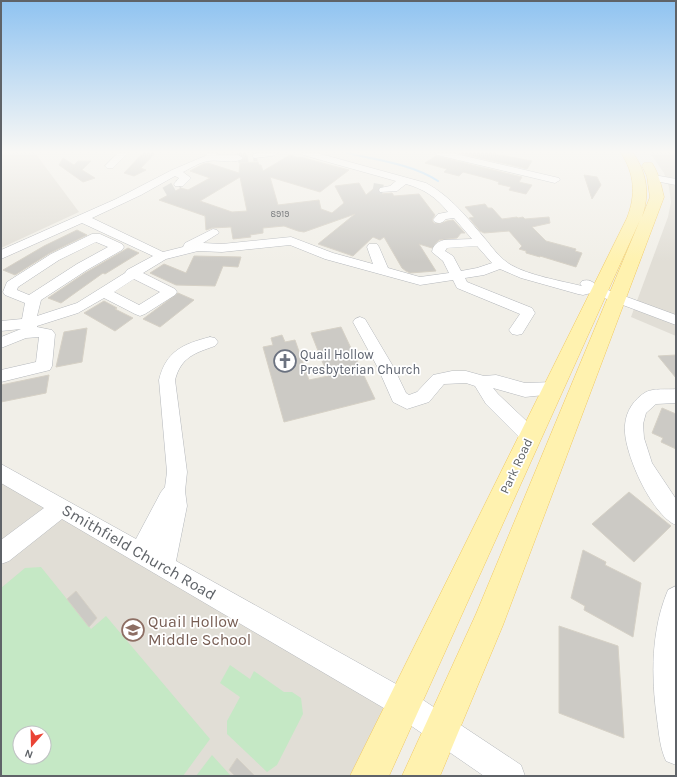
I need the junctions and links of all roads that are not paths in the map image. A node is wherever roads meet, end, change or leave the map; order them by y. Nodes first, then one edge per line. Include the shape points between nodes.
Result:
1 (390, 189) tunnel mouth
2 (431, 189) edge
3 (641, 189) edge
4 (656, 189) edge
5 (145, 190) joint
6 (384, 190) tunnel mouth
7 (158, 193) tunnel mouth
8 (458, 214) junction
9 (84, 219) junction
10 (439, 220) dead end
11 (213, 234) dead end
12 (481, 242) junction
13 (373, 247) dead end
14 (180, 251) junction
15 (1, 255) edge
16 (162, 256) junction
17 (502, 264) junction
18 (383, 272) junction
19 (132, 273) junction
20 (457, 276) junction
21 (102, 292) junction
22 (603, 292) junction
23 (32, 301) junction
24 (676, 320) edge
25 (360, 322) dead end
26 (1, 326) edge
27 (29, 327) junction
28 (517, 330) dead end
29 (210, 342) dead end
30 (1, 343) edge
31 (1, 376) edge
32 (484, 382) junction
33 (554, 388) junction
34 (676, 396) edge
35 (530, 436) junction
36 (5, 480) edge
37 (175, 491) junction
38 (61, 507) junction
39 (676, 515) edge
40 (141, 552) junction
41 (1, 553) edge
42 (163, 566) junction
43 (676, 598) edge
44 (404, 704) junction
45 (442, 728) junction
46 (676, 751) edge
47 (369, 776) edge
48 (421, 776) edge
49 (510, 776) edge

1 - 6 street
2 - 8 street
3 - 22 main road, Park Road via 639,207
4 - 22 main road, Park Road via 657,197
5 - 7 street
5 - 9 street
8 - 10 street via 442,216
8 - 12 street
9 - 15 street
9 - 16 street
11 - 14 street
12 - 17 street
12 - 20 street via 444,244 438,248 438,252 448,259
13 - 18 street
14 - 16 street
14 - 18 street via 198,247 222,248 291,241 316,252
16 - 19 street
17 - 20 street
17 - 22 street via 526,275 583,291
18 - 20 street via 420,281
19 - 21 street
19 - 21 street via 170,292 140,311
20 - 28 street via 462,285 527,311
21 - 27 street via 82,306
22 - 24 street
22 - 33 main road, Park Road
22 - 45 main road, Park Road via 486,625
23 - 23 street via 82,267 118,247 96,237 55,257 12,285 10,292
23 - 27 street
25 - 32 street via 399,397 407,402 423,397 439,379 466,377
26 - 27 street
27 - 30 street
27 - 31 street via 47,334 44,366
29 - 37 street via 189,349 176,358 168,371 178,472
32 - 33 street via 496,381 525,390
32 - 35 street via 483,386 492,399
33 - 35 main road, Park Road
34 - 39 street via 652,397 637,411 632,431 646,472
35 - 44 main road, Park Road
36 - 38 street, Smithfield Church Road
37 - 40 street via 168,499
37 - 42 street via 177,506
38 - 40 street, Smithfield Church Road
38 - 41 street
40 - 42 street, Smithfield Church Road
42 - 44 street, Smithfield Church Road
43 - 46 street via 668,629 666,663 671,725
44 - 45 street, Smithfield Church Road
44 - 47 main road, Park Road
45 - 48 main road, Park Road
45 - 49 street, Smithfield Church Road

